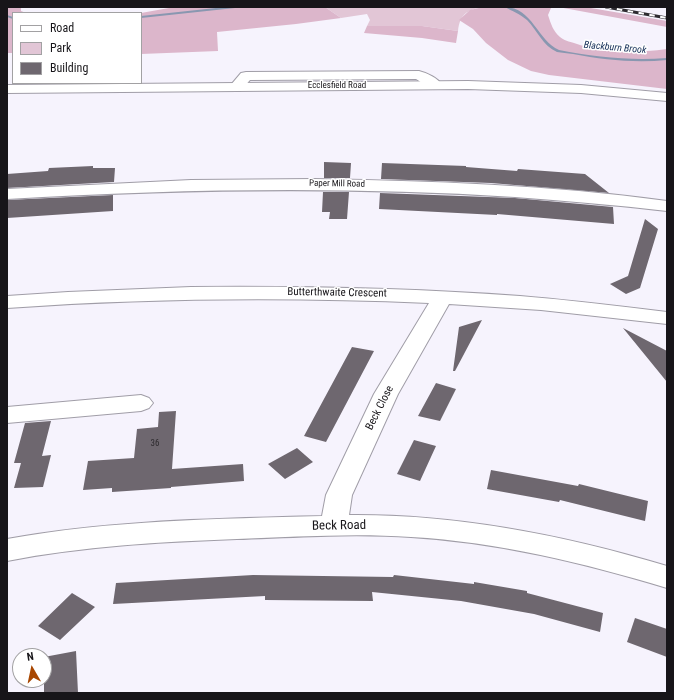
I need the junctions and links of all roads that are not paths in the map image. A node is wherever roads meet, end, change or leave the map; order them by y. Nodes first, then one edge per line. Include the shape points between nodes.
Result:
1 (7, 89) edge
2 (667, 96) edge
3 (136, 187) junction
4 (7, 194) edge
5 (134, 206) dead end
6 (667, 206) edge
7 (442, 298) junction
8 (7, 302) edge
9 (667, 318) edge
10 (141, 403) dead end
11 (7, 416) edge
12 (334, 526) junction
13 (7, 550) edge
14 (667, 577) edge

1 - 2 street, Ecclesfield Road via 435,85 558,88
3 - 4 street, Paper Mill Road
3 - 5 street
3 - 6 street, Paper Mill Road via 359,184 578,197
7 - 8 street, Butterthwaite Crescent via 320,292 205,292
7 - 9 street, Butterthwaite Crescent via 500,301
7 - 12 street, Beck Close via 386,394 339,495
10 - 11 street
12 - 13 street, Beck Road via 92,537
12 - 14 street, Beck Road via 434,528 492,536 575,553

